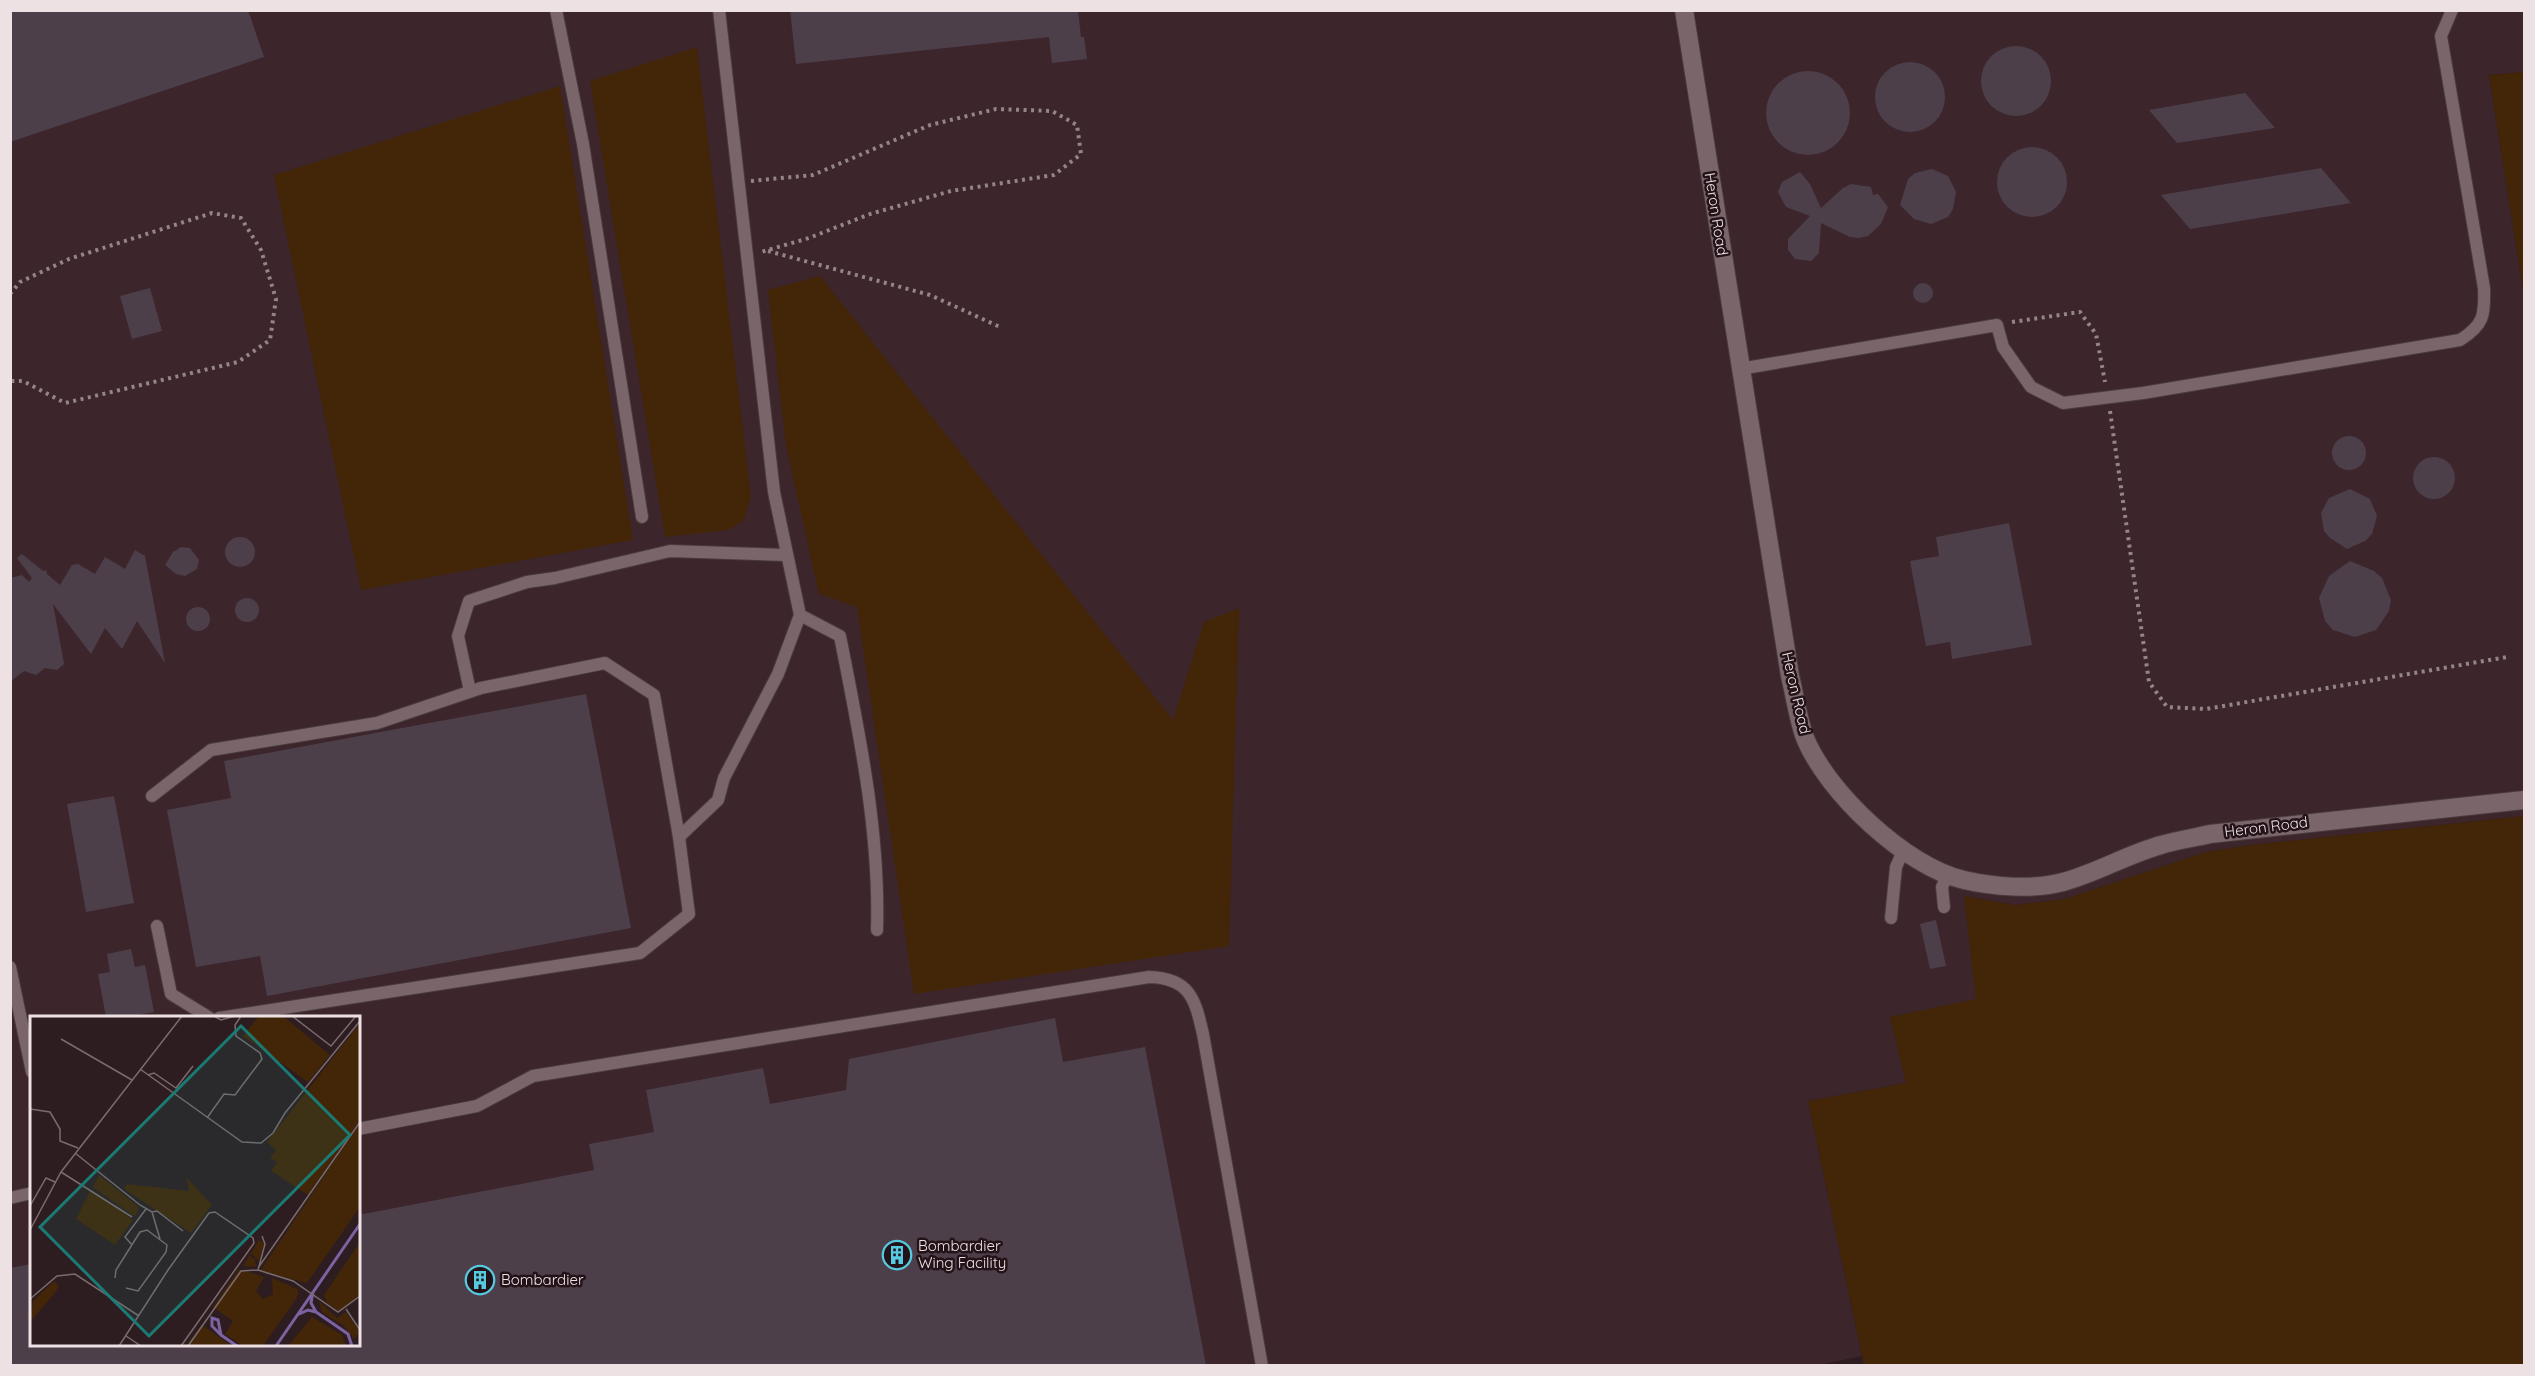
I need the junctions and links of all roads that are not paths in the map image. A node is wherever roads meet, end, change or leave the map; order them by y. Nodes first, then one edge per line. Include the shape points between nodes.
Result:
1 (556, 10) edge
2 (719, 10) edge
3 (1684, 10) edge
4 (2452, 10) edge
5 (1740, 369) junction
6 (642, 518) dead end
7 (787, 555) junction
8 (800, 615) junction
9 (470, 692) junction
10 (152, 796) dead end
11 (2524, 800) edge
12 (679, 837) junction
13 (1904, 849) junction
14 (1948, 874) junction
15 (1944, 907) dead end
16 (1891, 918) dead end
17 (157, 926) dead end
18 (878, 930) dead end
19 (10, 966) edge
20 (208, 1016) edge
21 (226, 1016) edge
22 (30, 1062) edge
23 (360, 1129) edge
24 (30, 1193) edge
25 (10, 1198) edge
26 (1262, 1365) edge

1 - 6 lane via 583,144
2 - 7 lane via 774,492
3 - 5 street, Heron Road
4 - 5 lane via 2441,36 2485,313 2474,331 2460,340 2063,403 2031,387 2003,347 1997,325
5 - 13 street, Heron Road via 1790,676 1805,737 1841,793 1887,838
7 - 8 lane
7 - 9 lane via 670,551 527,582 469,601 458,636
8 - 12 lane via 778,674 724,778 718,800
8 - 18 lane via 840,636 866,783 878,891
9 - 10 lane via 378,723 211,750
9 - 12 lane via 605,663 654,695
11 - 14 street, Heron Road via 2210,834 2160,845 2062,883 2016,887 1963,880
12 - 21 lane via 689,914 640,953
13 - 14 street, Heron Road
13 - 16 lane via 1896,867
14 - 15 lane via 1942,887
17 - 20 lane via 171,994
19 - 22 lane
23 - 26 lane via 477,1106 533,1076 1149,977 1169,978 1185,988 1197,1006
24 - 25 lane

